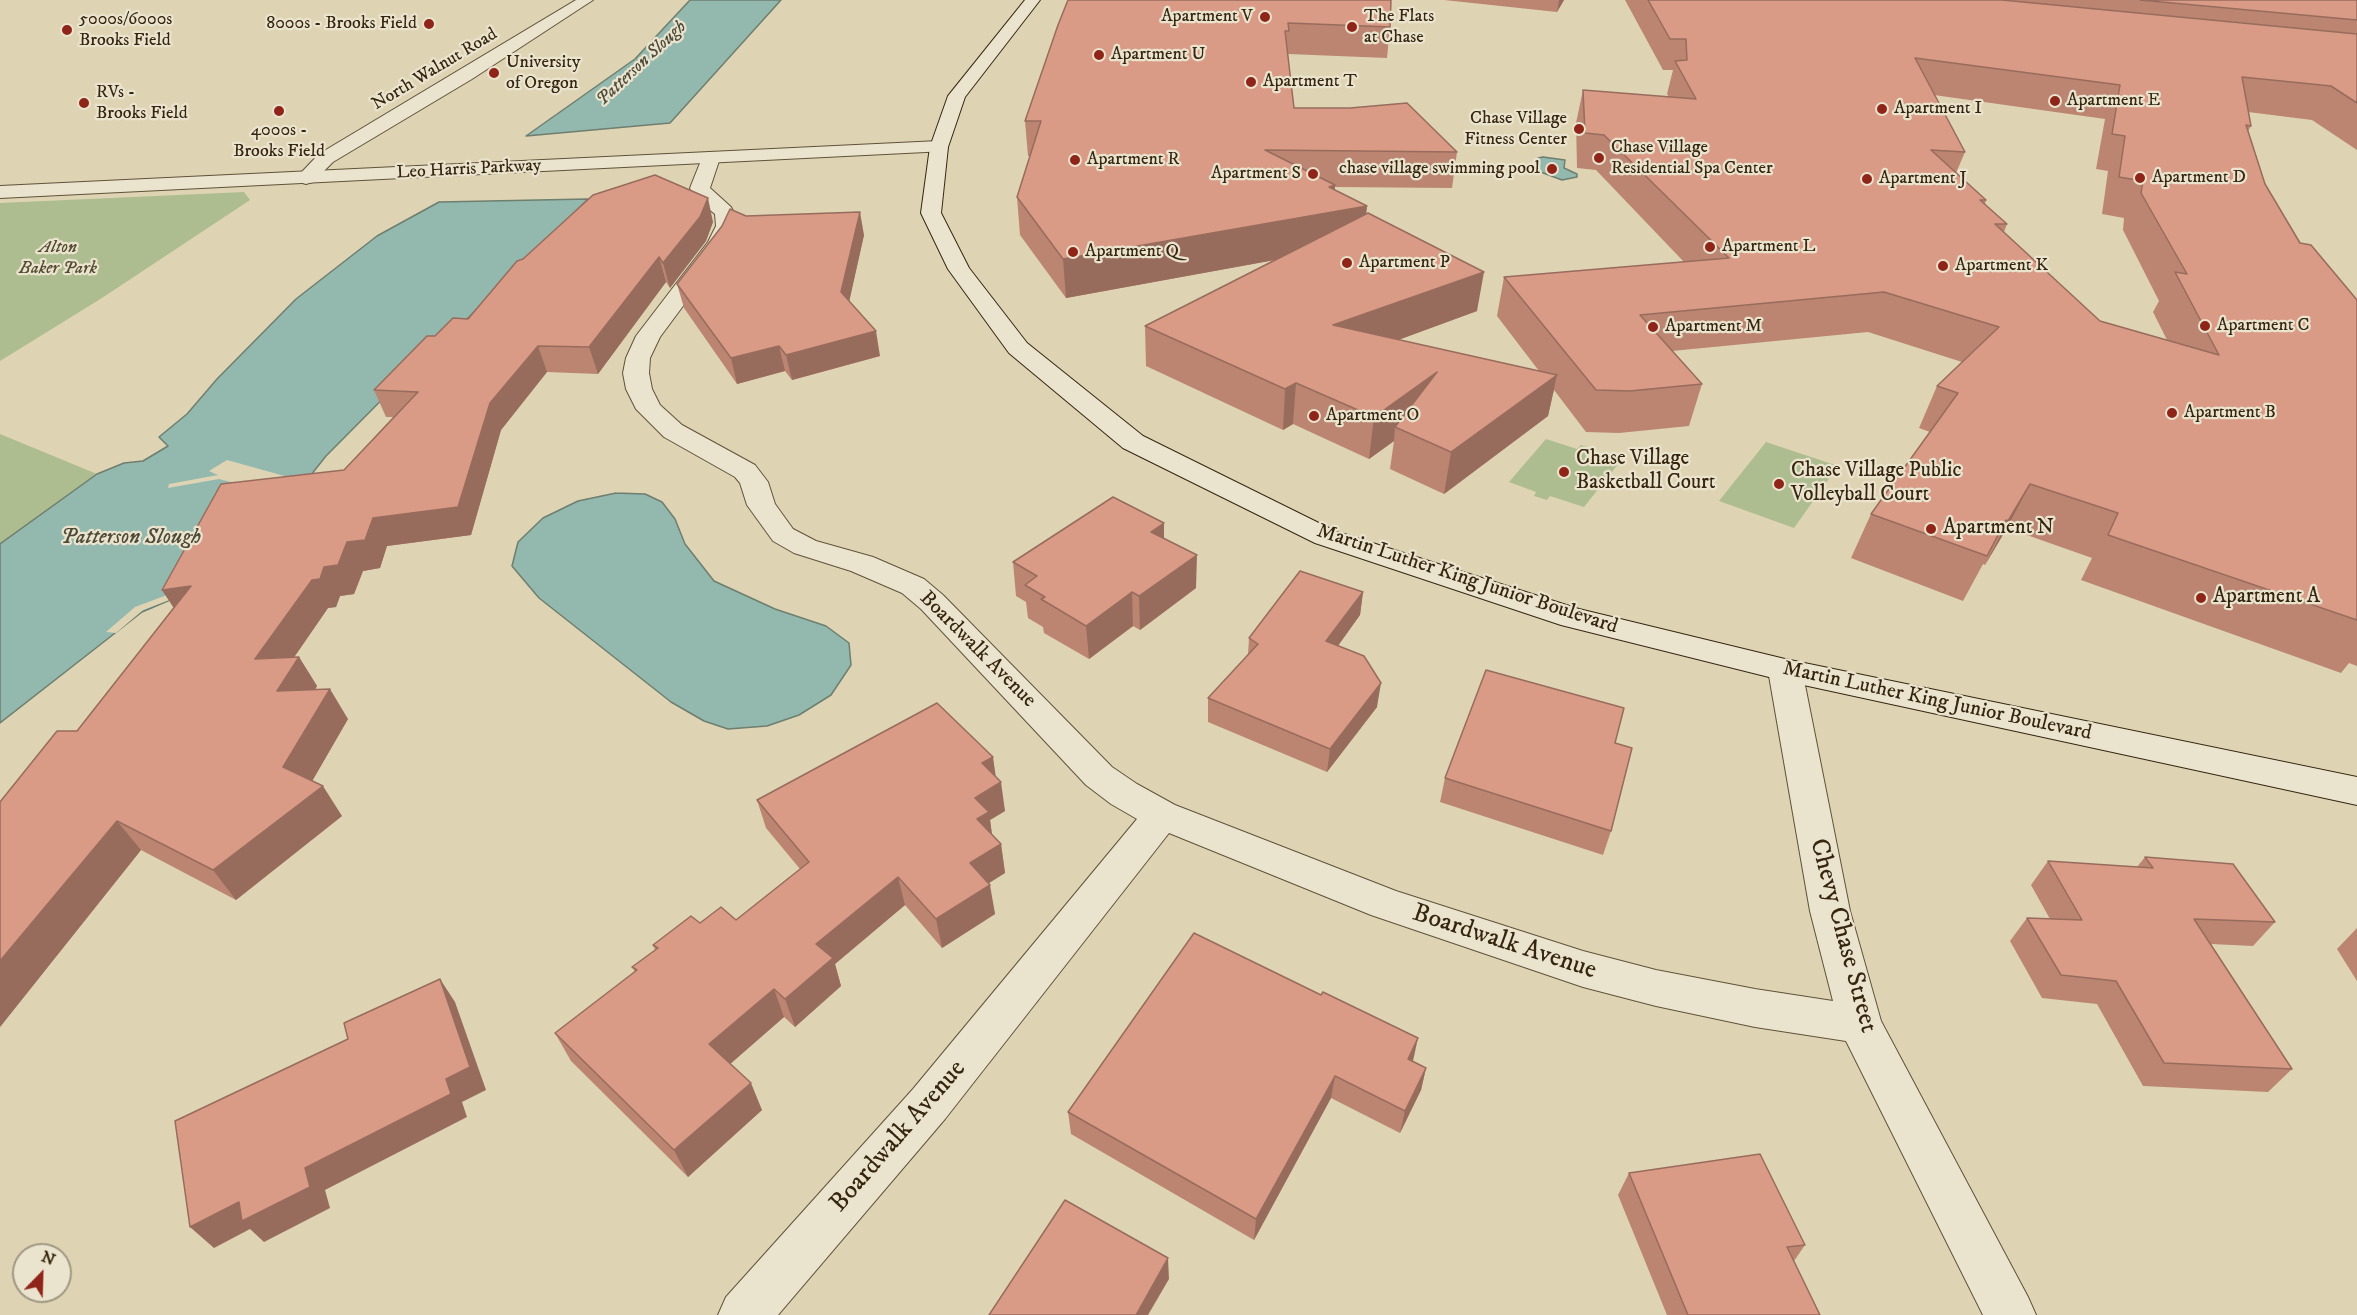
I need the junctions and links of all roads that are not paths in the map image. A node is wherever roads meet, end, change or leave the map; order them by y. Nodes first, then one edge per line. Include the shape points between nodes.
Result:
1 (586, 0) edge
2 (1033, 0) edge
3 (939, 147) junction
4 (711, 158) junction
5 (306, 178) junction
6 (0, 192) edge
7 (1785, 670) junction
8 (2357, 791) edge
9 (1162, 815) junction
10 (1860, 1024) junction
11 (744, 1315) edge
12 (2010, 1315) edge

1 - 5 street, North Walnut Road via 326,158
2 - 3 street, Martin Luther King Junior Boulevard via 957,96
3 - 4 street, Leo Harris Parkway
3 - 7 street, Martin Luther King Junior Boulevard via 931,213 959,269 1018,348 1134,442 1325,537 1572,618
4 - 5 street, Leo Harris Parkway
4 - 9 street, Boardwalk Avenue via 700,188 724,211 726,226 718,243 648,336 638,358 639,389 649,409 673,431 745,471 754,482 761,505 783,536 914,586 1099,776
5 - 6 street, Leo Harris Parkway
7 - 8 street, Martin Luther King Junior Boulevard
7 - 10 street, Chevy Chase Street via 1826,889
9 - 10 street, Boardwalk Avenue via 1385,904 1583,969 1755,1008
9 - 11 street, Boardwalk Avenue via 929,1104
10 - 12 street, Chevy Chase Street

